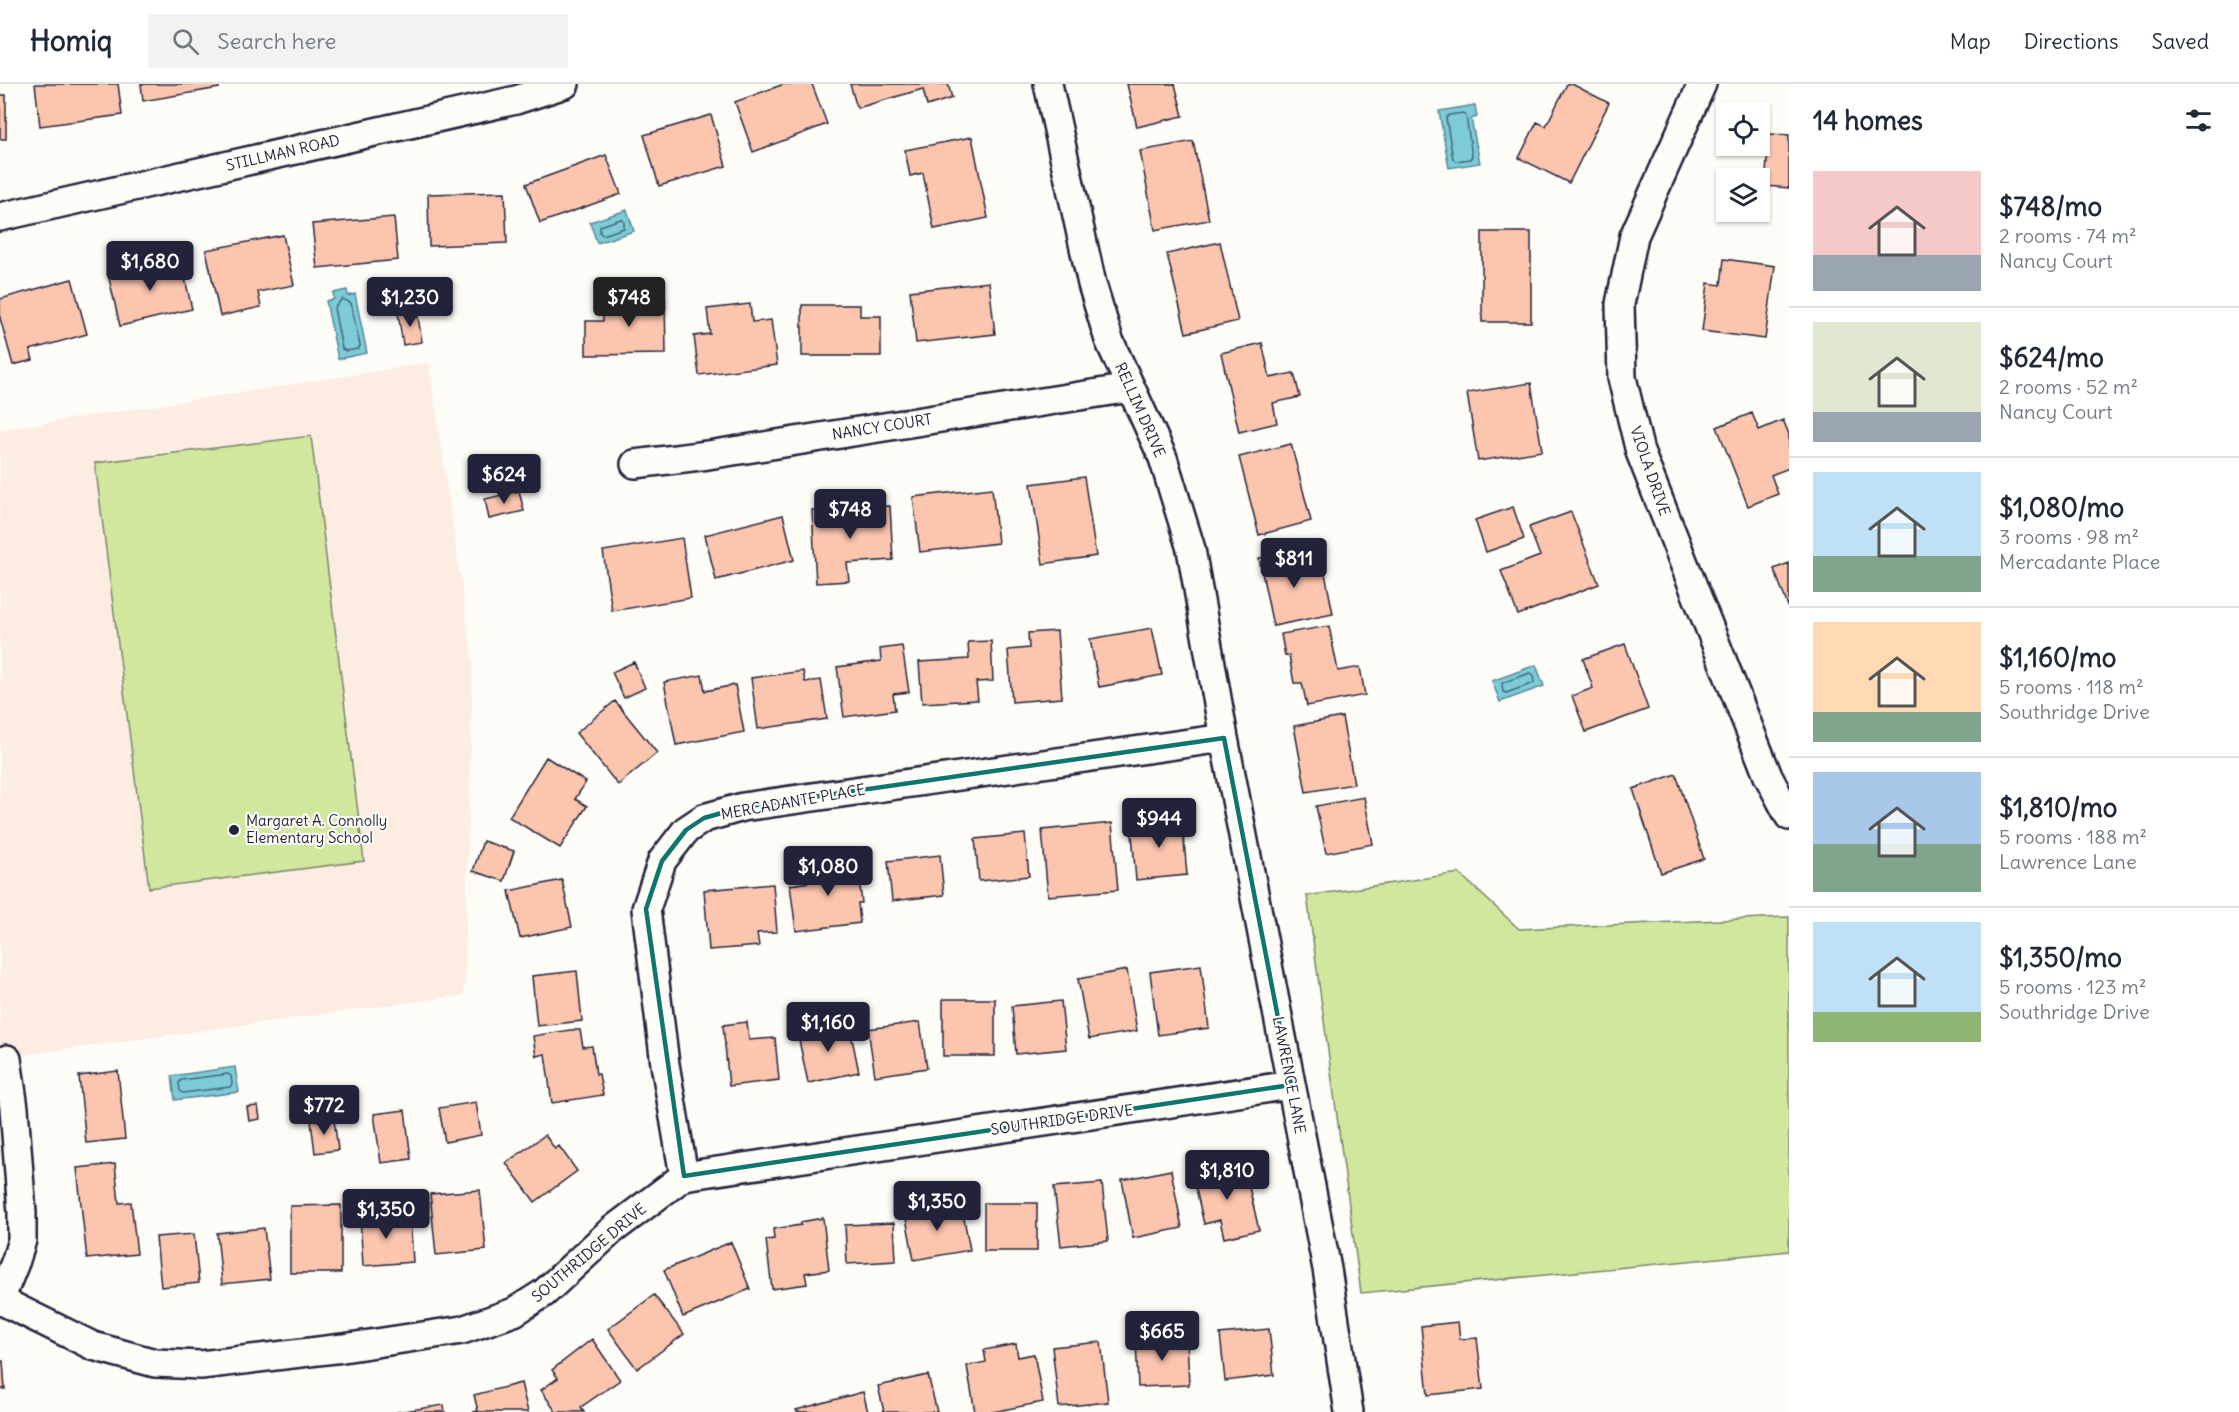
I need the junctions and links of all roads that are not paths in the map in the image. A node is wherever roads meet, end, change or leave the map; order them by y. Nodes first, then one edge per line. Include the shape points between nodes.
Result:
1 (565, 84) edge
2 (1048, 84) edge
3 (1702, 84) edge
4 (0, 218) edge
5 (1130, 387) junction
6 (635, 464) dead end
7 (1224, 738) junction
8 (1789, 816) edge
9 (7, 1059) dead end
10 (1291, 1085) junction
11 (684, 1176) junction
12 (0, 1300) edge
13 (1349, 1412) edge

1 - 4 street, STILLMAN ROAD via 516,100
2 - 5 street, RELLIM DRIVE via 1092,284 1109,340
3 - 8 street, VIOLA DRIVE via 1634,236 1620,304 1622,378 1640,452 1768,776
5 - 6 street, NANCY COURT
5 - 7 street, RELLIM DRIVE via 1163,458 1191,549
7 - 10 street, LAWRENCE LANE
7 - 11 street, MERCADANTE PLACE via 743,807 704,818 686,830 662,861 646,909 665,1064
9 - 12 street via 22,1240
10 - 11 street, SOUTHRIDGE DRIVE
10 - 13 street, LAWRENCE LANE via 1327,1269
11 - 12 street, SOUTHRIDGE DRIVE via 611,1232 544,1293 514,1312 462,1330 201,1365 155,1363 93,1346

